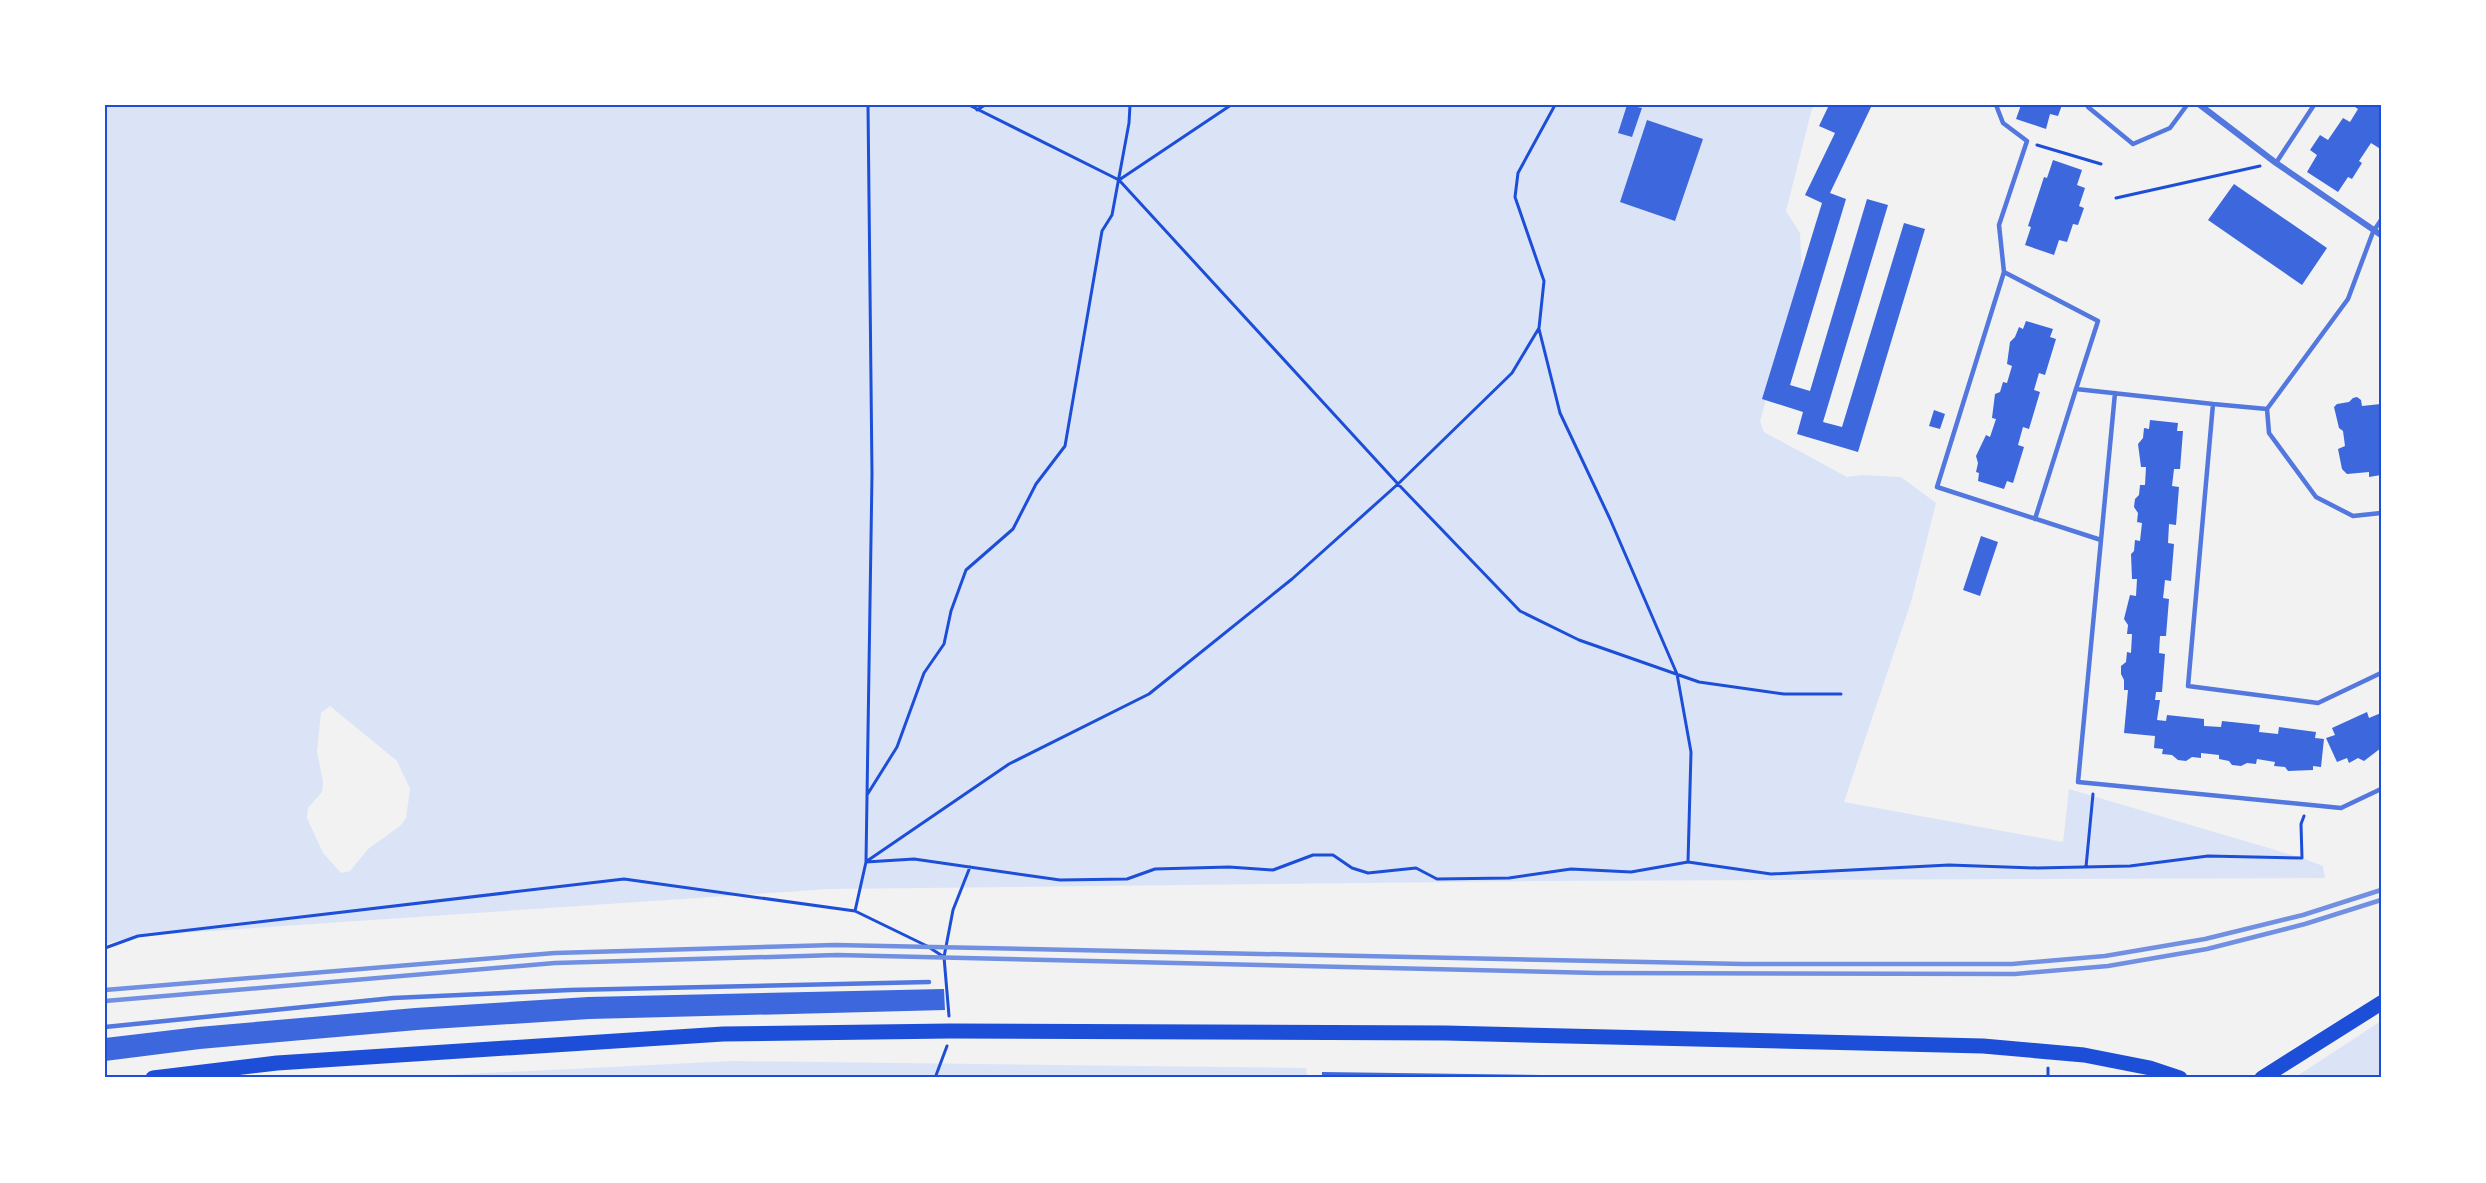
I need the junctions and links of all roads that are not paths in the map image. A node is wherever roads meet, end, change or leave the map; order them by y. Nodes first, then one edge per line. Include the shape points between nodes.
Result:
1 (1996, 105) edge
2 (2089, 105) edge
3 (2187, 105) edge
4 (2200, 105) edge
5 (2314, 105) edge
6 (2276, 163) junction
7 (2381, 219) edge
8 (2373, 232) junction
9 (2381, 235) edge
10 (2004, 272) junction
11 (2076, 389) junction
12 (2115, 393) junction
13 (2213, 404) junction
14 (2267, 409) junction
15 (2381, 513) edge
16 (2035, 519) junction
17 (2101, 540) junction
18 (2381, 673) edge
19 (2381, 789) edge
20 (928, 982) dead end
21 (2381, 1003) edge
22 (105, 1027) edge
23 (153, 1078) edge
24 (2180, 1078) edge
25 (2262, 1078) edge

1 - 10 lane via 2003,123 2027,141 1999,225
2 - 3 lane via 2133,144 2170,128
4 - 6 street
5 - 6 lane
6 - 8 street
7 - 8 lane
8 - 9 street
8 - 14 lane via 2348,299
10 - 11 lane via 2098,321
10 - 16 lane via 1937,487
11 - 12 lane
11 - 16 lane
12 - 13 lane
12 - 17 lane
13 - 14 lane
13 - 18 lane via 2188,686 2318,703
14 - 15 lane via 2269,433 2316,497 2353,516
16 - 17 lane
17 - 19 lane via 2078,782 2341,808
20 - 22 lane via 393,998
21 - 25 main road
23 - 24 main road via 277,1063 723,1034 950,1030 1446,1033 1983,1046 2084,1055

